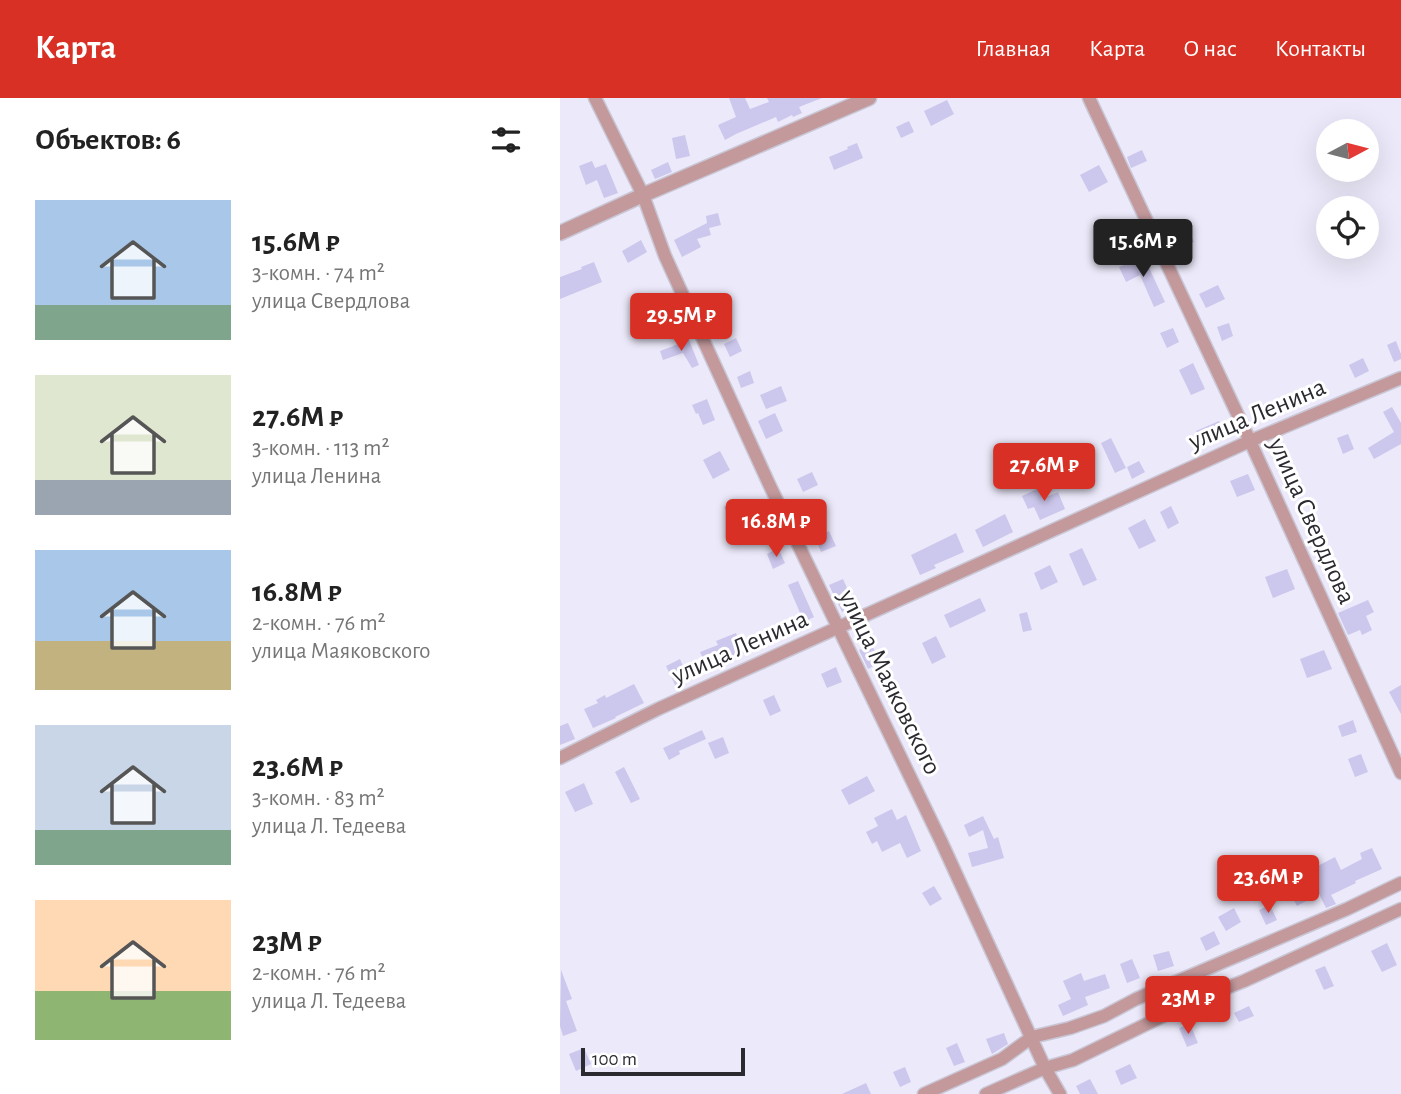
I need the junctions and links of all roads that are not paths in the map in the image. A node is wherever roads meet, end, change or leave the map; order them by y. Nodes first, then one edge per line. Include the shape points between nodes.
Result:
1 (595, 98) edge
2 (869, 98) edge
3 (1090, 98) edge
4 (643, 195) junction
5 (560, 233) edge
6 (1401, 378) edge
7 (1250, 440) junction
8 (839, 627) junction
9 (560, 758) edge
10 (1401, 774) edge
11 (1401, 883) edge
12 (1401, 909) edge
13 (1032, 1037) junction
14 (1045, 1068) junction
15 (924, 1094) edge
16 (986, 1094) edge
17 (1060, 1094) edge

1 - 4 street, улица Маяковского
2 - 4 street
3 - 7 street, улица Свердлова
4 - 5 street
4 - 8 street, улица Маяковского via 665,256
6 - 7 street, улица Ленина
7 - 8 street, улица Ленина
7 - 10 street, улица Свердлова
8 - 9 street, улица Ленина
8 - 13 street, улица Маяковского
11 - 13 street via 1104,1016
12 - 14 street via 1073,1060
13 - 14 street, улица Маяковского
13 - 15 street via 1002,1059
14 - 16 street
14 - 17 street, улица Маяковского

